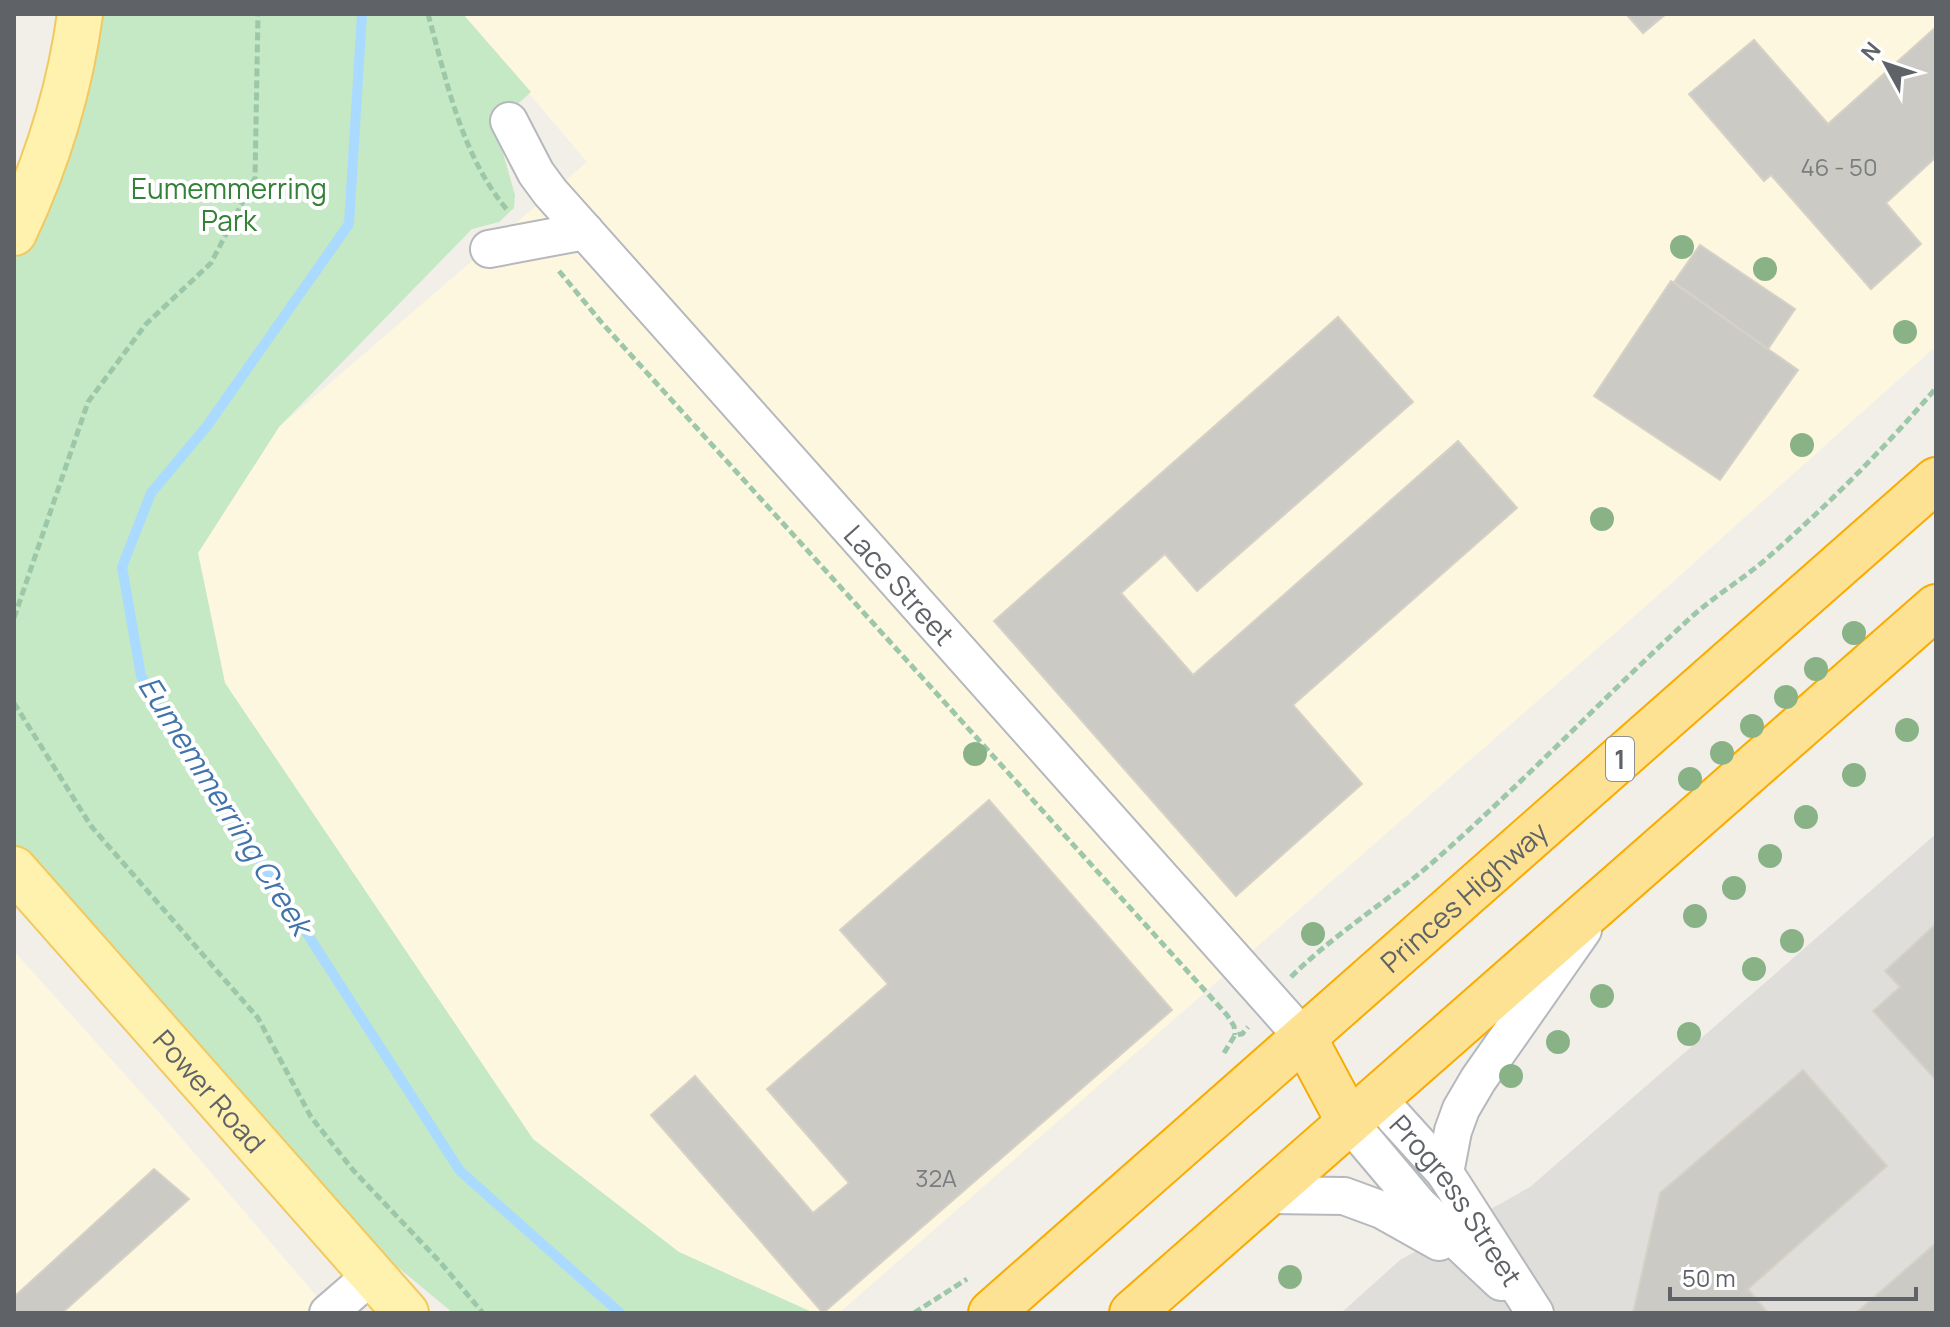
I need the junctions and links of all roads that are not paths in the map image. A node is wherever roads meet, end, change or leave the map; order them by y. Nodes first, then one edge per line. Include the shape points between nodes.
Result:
1 (80, 14) edge
2 (509, 121) dead end
3 (585, 231) junction
4 (14, 233) edge
5 (489, 249) dead end
6 (1931, 497) edge
7 (1936, 607) edge
8 (14, 869) edge
9 (1604, 899) junction
10 (1304, 1038) junction
11 (1363, 1110) junction
12 (1445, 1173) junction
13 (1267, 1195) junction
14 (1482, 1266) junction
15 (372, 1275) junction
16 (981, 1295) edge
17 (1532, 1310) edge
18 (328, 1313) edge
19 (406, 1313) edge
20 (1132, 1313) edge

1 - 4 main road via 55,124
2 - 3 street, Lace Street via 541,181
3 - 5 street
3 - 10 street, Lace Street
6 - 10 highway, Princes Highway / 1
7 - 9 highway
8 - 15 main road, Power Road
9 - 11 highway
9 - 12 street via 1461,1109
10 - 11 highway
10 - 16 highway, Princes Highway / 1
11 - 12 street, Progress Street
11 - 13 highway
11 - 14 street, Progress Street via 1419,1205
12 - 17 street, Progress Street
13 - 14 street via 1354,1199
13 - 20 highway
14 - 17 street, Progress Street
15 - 18 street
15 - 19 main road, Power Road

